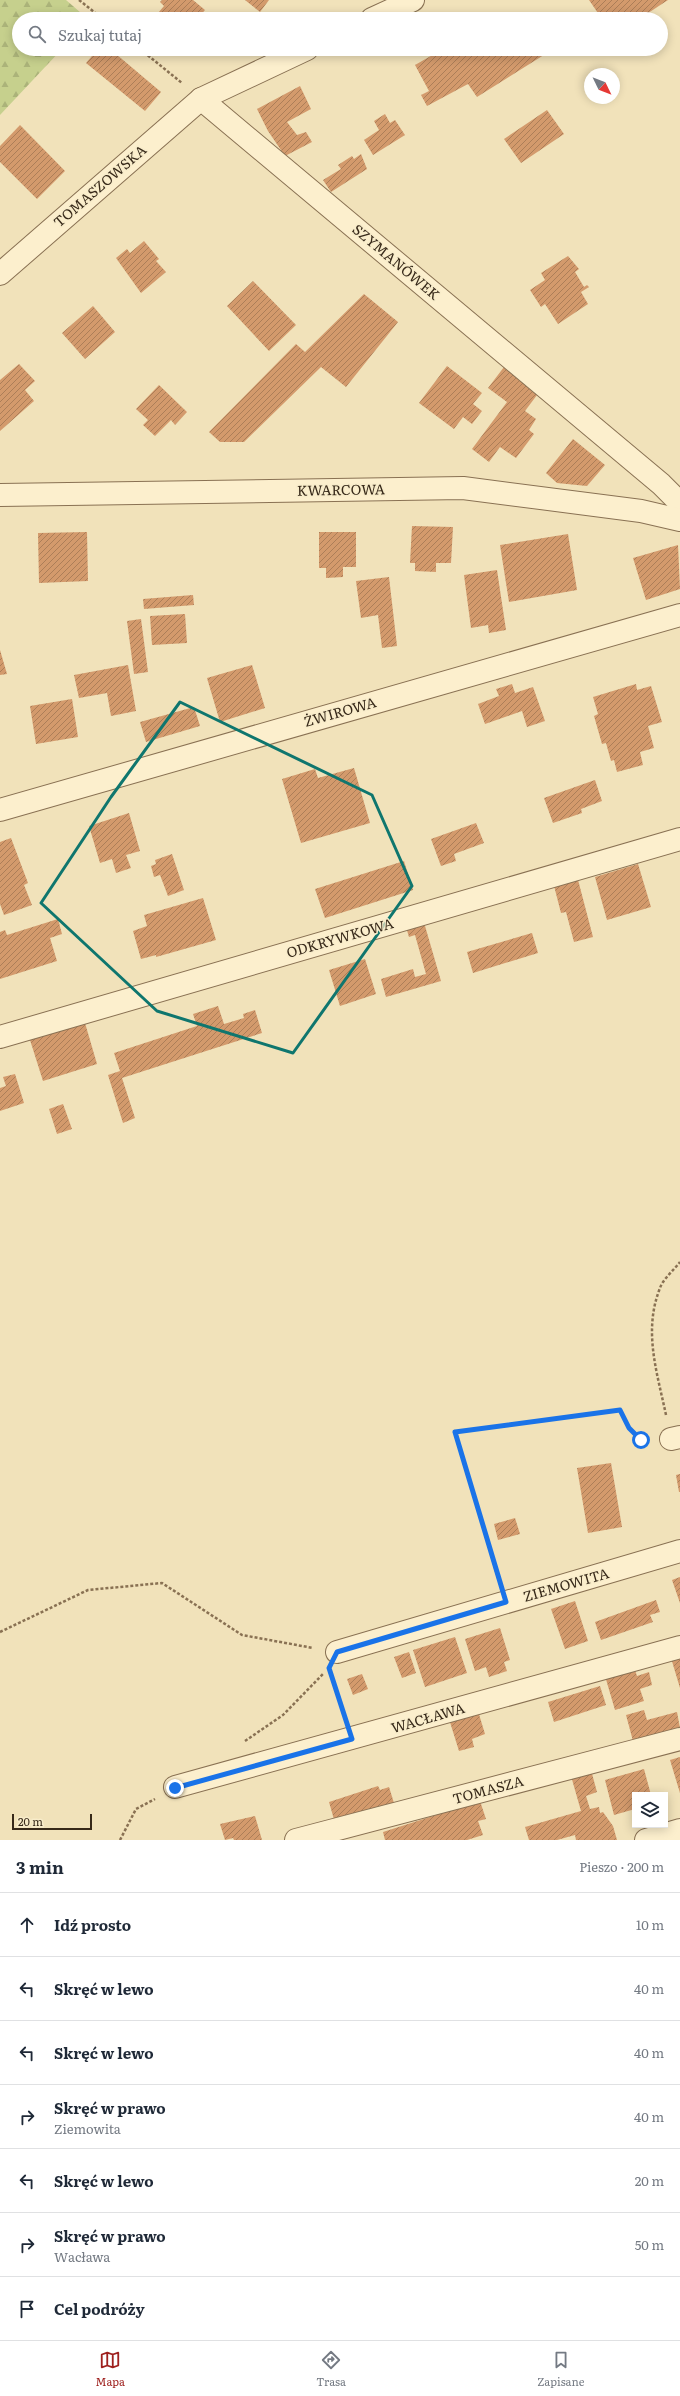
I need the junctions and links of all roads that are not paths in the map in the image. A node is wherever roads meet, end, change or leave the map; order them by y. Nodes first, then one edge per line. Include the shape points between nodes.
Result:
1 (413, 0) edge
2 (387, 12) edge
3 (293, 56) edge
4 (201, 99) junction
5 (0, 274) edge
6 (0, 495) edge
7 (680, 503) edge
8 (680, 520) edge
9 (680, 615) edge
10 (0, 810) edge
11 (680, 839) edge
12 (0, 1038) edge
13 (680, 1551) edge
14 (680, 1647) edge
15 (337, 1652) road end
16 (680, 1739) edge
17 (175, 1788) dead end
18 (680, 1830) edge
19 (296, 1840) edge
20 (646, 1840) edge

1 - 2 street
3 - 4 street
4 - 5 street, TOMASZOWSKA
4 - 7 street, SZYMANÓWEK via 661,484
6 - 8 street, KWARCOWA via 463,488 641,511
9 - 10 street, ŻWIROWA
11 - 12 street, ODKRYWKOWA
13 - 15 street, ZIEMOWITA
14 - 17 street, WACŁAWA
16 - 19 street, TOMASZA
18 - 20 street

